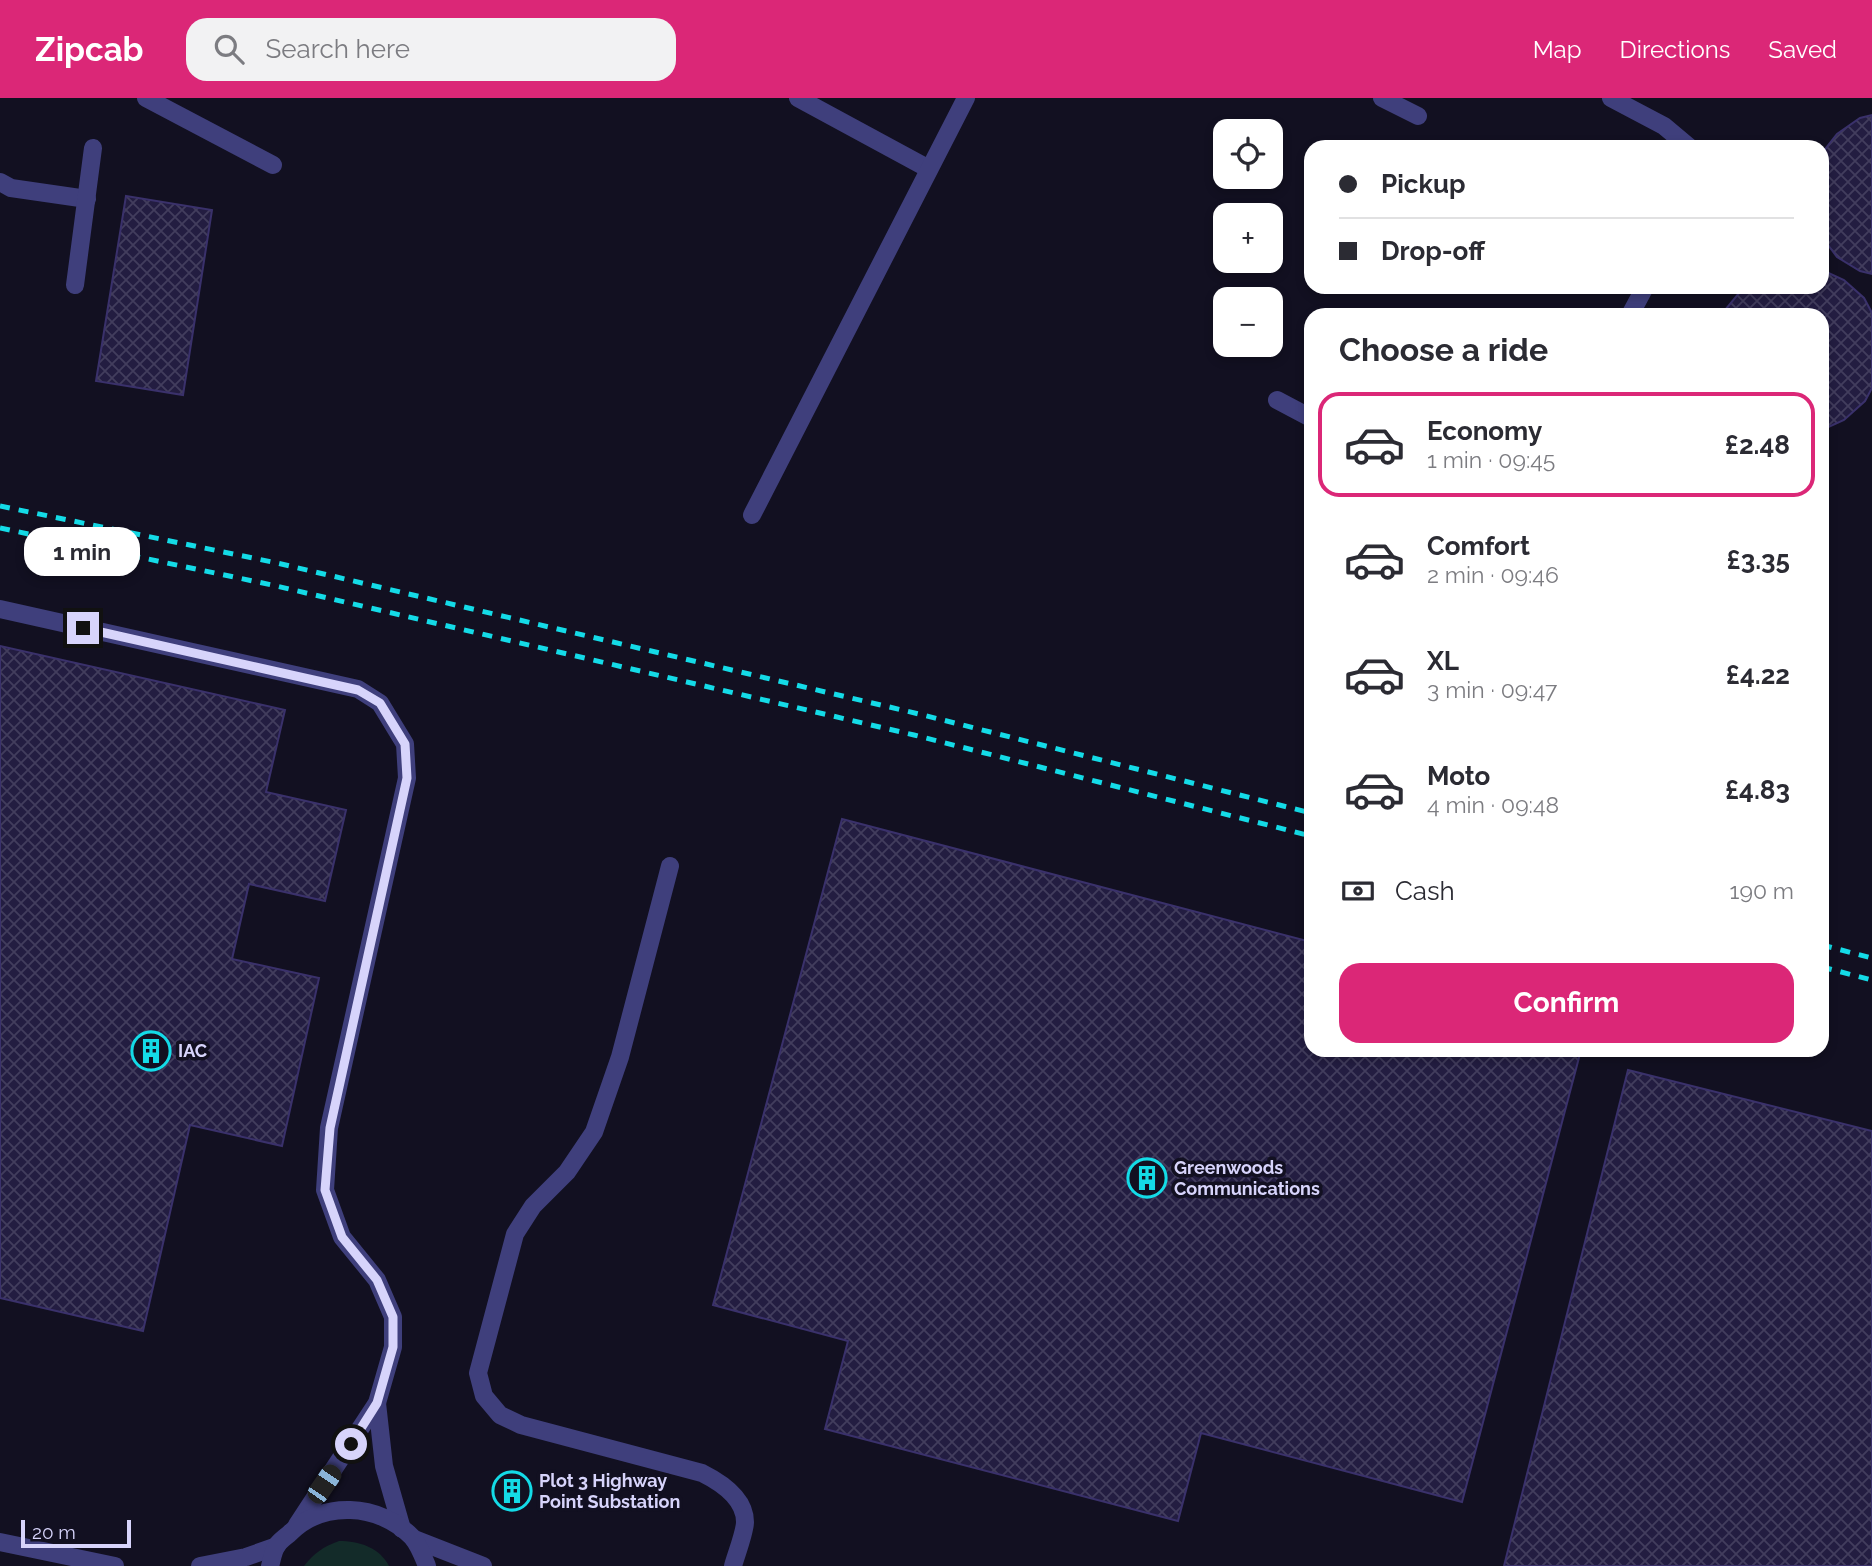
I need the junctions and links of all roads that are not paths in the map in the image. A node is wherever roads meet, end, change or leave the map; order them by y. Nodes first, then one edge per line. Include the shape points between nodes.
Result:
1 (146, 98) edge
2 (798, 98) edge
3 (966, 98) edge
4 (1382, 98) edge
5 (1611, 98) edge
6 (1418, 116) dead end
7 (1681, 140) edge
8 (93, 148) dead end
9 (273, 165) dead end
10 (929, 169) junction
11 (0, 182) edge
12 (87, 199) junction
13 (75, 285) dead end
14 (1277, 400) dead end
15 (1304, 414) edge
16 (752, 515) dead end
17 (0, 609) edge
18 (670, 866) dead end
19 (377, 1403) junction
20 (297, 1525) junction
21 (408, 1534) junction
22 (0, 1542) edge
23 (277, 1546) junction
24 (50, 1559) edge
25 (115, 1566) edge
26 (200, 1566) edge
27 (270, 1566) edge
28 (427, 1566) edge
29 (483, 1566) edge
30 (733, 1566) edge

1 - 9 street
2 - 10 street
3 - 10 street
4 - 6 street
5 - 7 street
8 - 12 street
10 - 16 street
11 - 12 street via 11,188
12 - 13 street
14 - 15 street
17 - 19 street via 358,690 380,703 405,744 407,778 330,1128 325,1190 342,1237 377,1280 393,1317 393,1347
18 - 30 street via 620,1057 594,1132 515,1234 478,1373 484,1396 500,1415 521,1425 715,1480 740,1505 745,1522
19 - 20 street
19 - 21 street via 384,1466
20 - 21 street via 321,1513 350,1509 377,1514
20 - 23 street
21 - 28 street
21 - 29 street
22 - 24 street
23 - 26 street
23 - 27 street
24 - 25 street

